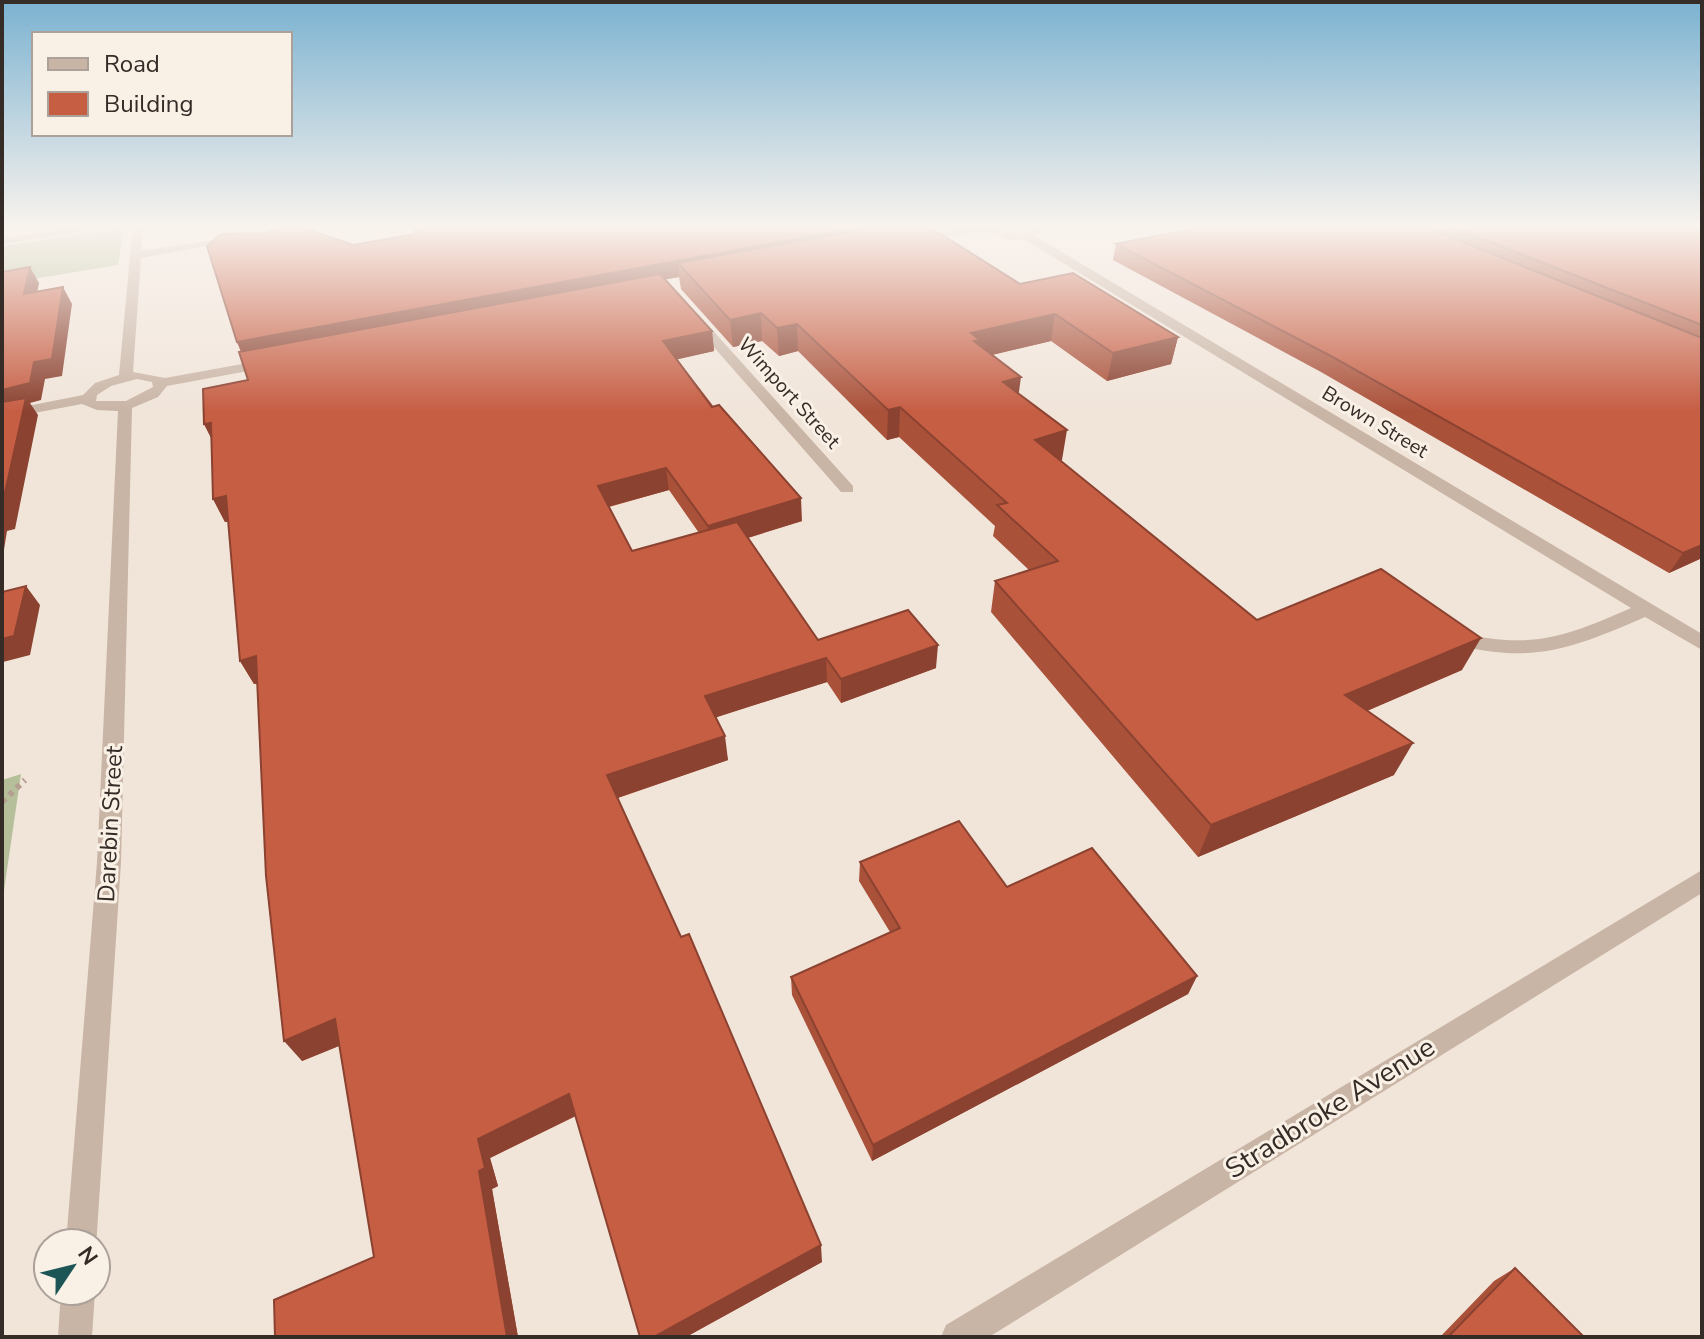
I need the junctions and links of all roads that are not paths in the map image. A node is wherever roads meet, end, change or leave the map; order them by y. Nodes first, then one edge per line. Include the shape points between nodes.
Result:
1 (133, 286) edge
2 (1124, 286) edge
3 (680, 300) edge
4 (284, 360) edge
5 (126, 377) junction
6 (160, 383) junction
7 (90, 398) junction
8 (125, 405) junction
9 (2, 415) edge
10 (847, 489) dead end
11 (1646, 609) junction
12 (1702, 622) edge
13 (1683, 631) junction
14 (1434, 632) edge
15 (1702, 643) edge
16 (1702, 880) edge
17 (83, 1227) edge
18 (77, 1307) edge
19 (978, 1332) edge
20 (75, 1337) edge

1 - 5 street
2 - 11 street, Brown Street
3 - 10 street, Wimport Street
4 - 6 street
5 - 6 street via 154,377
5 - 7 street via 95,388
6 - 8 street via 147,398
7 - 8 street via 95,406
7 - 9 street
8 - 17 street, Darebin Street via 109,862
11 - 13 street, Brown Street
11 - 14 street via 1577,639 1526,651 1486,648
12 - 13 street
13 - 15 street, Brown Street
16 - 19 street, Stradbroke Avenue
18 - 20 street

